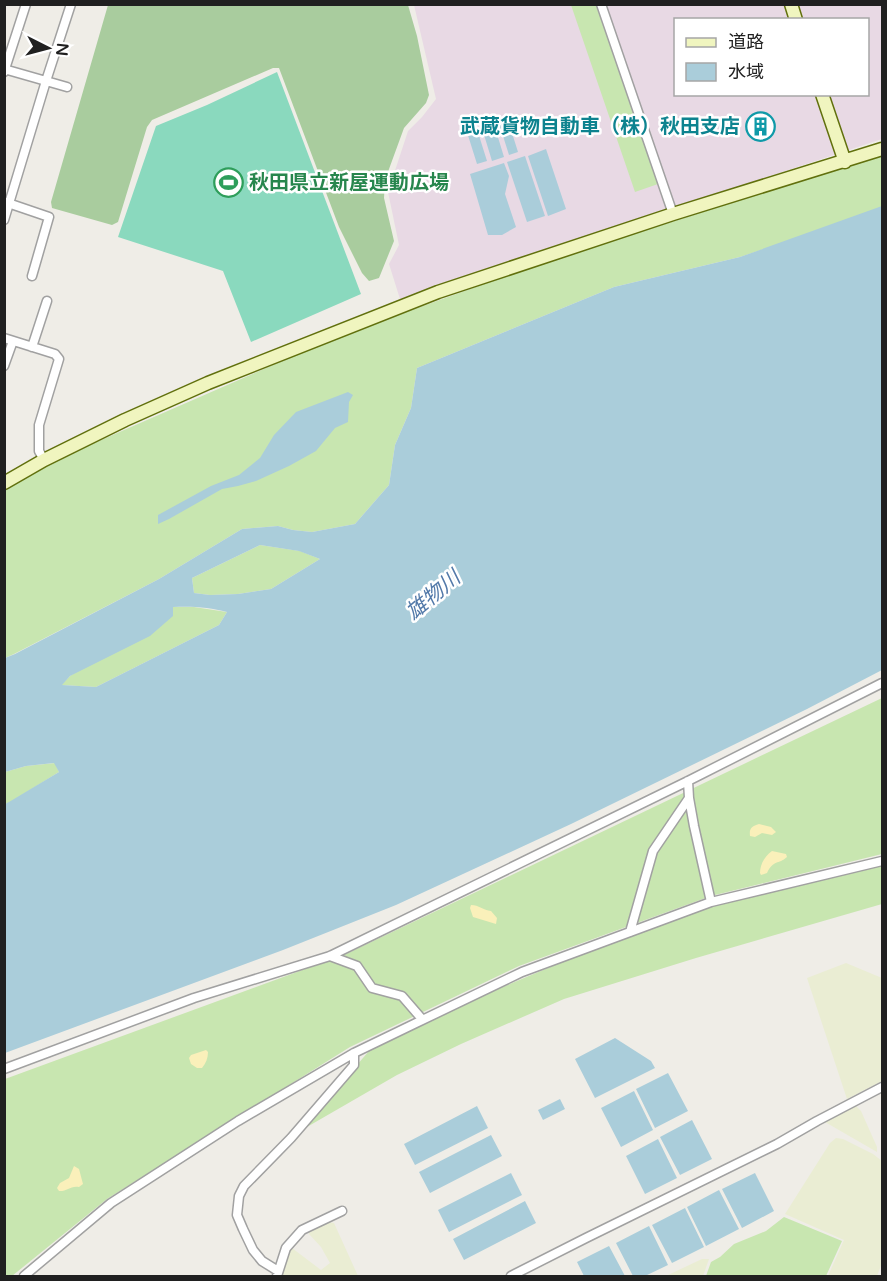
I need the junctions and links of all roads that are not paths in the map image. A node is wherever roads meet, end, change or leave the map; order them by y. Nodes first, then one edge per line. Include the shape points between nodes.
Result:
1 (26, 4) edge
2 (71, 4) edge
3 (602, 4) edge
4 (5, 70) edge
5 (46, 81) junction
6 (67, 87) dead end
7 (823, 96) edge
8 (882, 149) edge
9 (845, 162) junction
10 (7, 203) edge
11 (674, 214) junction
12 (4, 220) edge
13 (32, 276) dead end
14 (47, 301) dead end
15 (9, 339) edge
16 (32, 347) junction
17 (4, 366) edge
18 (44, 460) junction
19 (4, 483) edge
20 (882, 683) edge
21 (688, 781) junction
22 (689, 798) junction
23 (882, 861) edge
24 (711, 902) junction
25 (630, 932) junction
26 (330, 956) junction
27 (423, 1020) junction
28 (354, 1053) junction
29 (4, 1070) edge
30 (882, 1087) edge
31 (342, 1211) dead end
32 (278, 1274) edge
33 (24, 1276) edge
34 (511, 1276) edge

1 - 4 street
2 - 5 street
3 - 11 street
4 - 5 street
5 - 6 street
5 - 10 street
7 - 9 street
8 - 9 street
9 - 11 street
10 - 12 street
10 - 13 street via 50,217
11 - 18 street via 438,292 208,383
14 - 16 street
15 - 16 street
15 - 17 street
16 - 18 street via 59,359 39,425 39,451
18 - 19 street
20 - 21 street
21 - 22 street
21 - 26 street
22 - 24 street
22 - 25 street via 653,851
23 - 24 street
24 - 25 street
25 - 27 street via 522,972
26 - 27 street via 357,966 372,988 402,996
26 - 29 street via 194,998
27 - 28 street
28 - 32 street via 354,1065 239,1196 237,1215 253,1250
28 - 33 street via 238,1121 111,1203
30 - 34 street via 777,1144
31 - 32 street via 302,1230 286,1248

